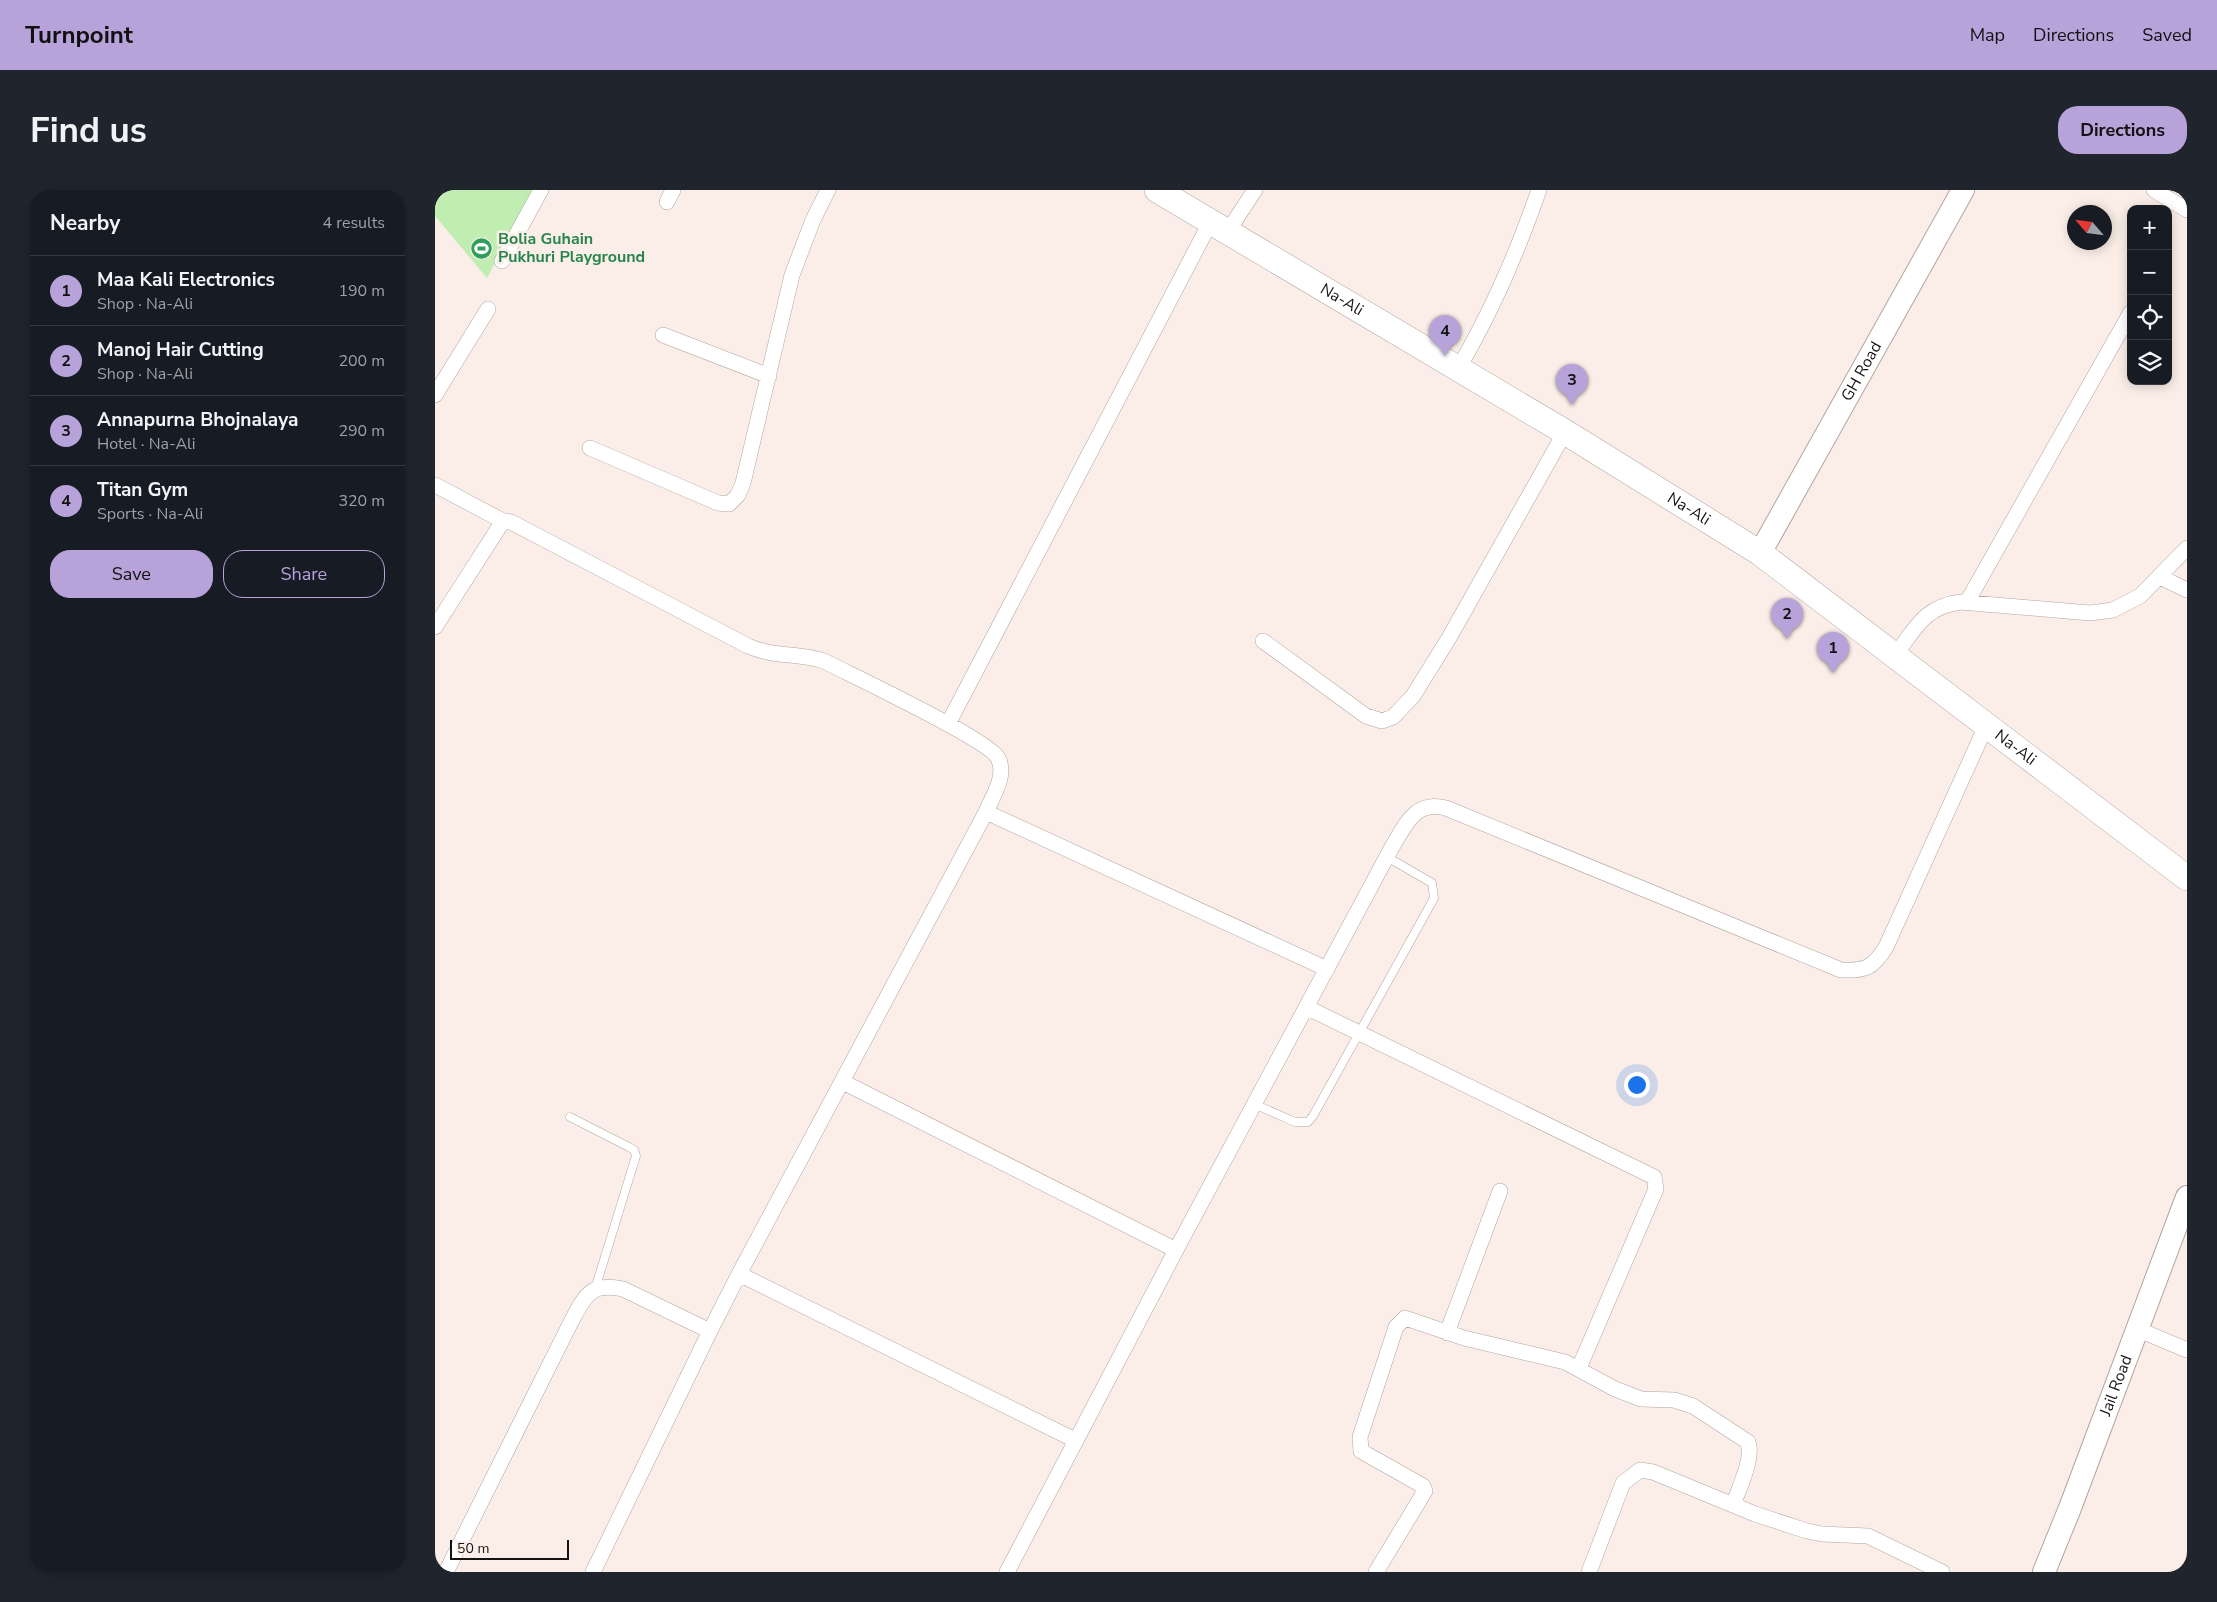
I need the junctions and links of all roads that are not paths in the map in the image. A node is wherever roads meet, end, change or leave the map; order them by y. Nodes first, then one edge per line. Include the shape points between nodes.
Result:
1 (541, 190) edge
2 (828, 190) edge
3 (1157, 190) edge
4 (1255, 190) edge
5 (1539, 190) edge
6 (1963, 190) edge
7 (2154, 190) edge
8 (2187, 210) edge
9 (1219, 226) junction
10 (502, 261) dead end
11 (488, 309) dead end
12 (2127, 319) edge
13 (663, 335) dead end
14 (1458, 368) junction
15 (769, 376) junction
16 (435, 395) edge
17 (1565, 432) junction
18 (590, 448) dead end
19 (435, 485) edge
20 (503, 521) junction
21 (2187, 548) edge
22 (1760, 553) junction
23 (2160, 577) junction
24 (2187, 590) edge
25 (1967, 602) junction
26 (435, 627) edge
27 (1263, 641) dead end
28 (1895, 655) junction
29 (948, 724) junction
30 (1986, 726) junction
31 (986, 812) junction
32 (1387, 857) junction
33 (2187, 878) edge
34 (1327, 969) junction
35 (1306, 1007) junction
36 (1359, 1033) junction
37 (843, 1082) junction
38 (1254, 1104) junction
39 (571, 1117) dead end
40 (1500, 1191) dead end
41 (2187, 1198) edge
42 (1176, 1250) junction
43 (739, 1274) junction
44 (595, 1289) junction
45 (2137, 1329) junction
46 (710, 1331) junction
47 (1447, 1333) junction
48 (2187, 1350) edge
49 (1579, 1368) junction
50 (1075, 1440) junction
51 (1733, 1505) junction
52 (446, 1572) edge
53 (593, 1572) edge
54 (1007, 1572) edge
55 (1375, 1572) edge
56 (1589, 1572) edge
57 (1942, 1572) edge
58 (2044, 1572) edge

1 - 10 street
2 - 15 street via 792,275
3 - 9 main road, Na-Ali
4 - 9 street
5 - 14 street via 1512,265
6 - 22 street, GH Road
7 - 8 street
9 - 14 main road, Na-Ali
9 - 29 street
11 - 16 street
12 - 25 street
13 - 15 street
14 - 17 main road, Na-Ali
15 - 18 street via 743,483 729,504 718,503
17 - 22 main road, Na-Ali
17 - 27 street via 1449,638 1413,696 1393,716 1382,722 1366,716
19 - 20 street
20 - 26 street
20 - 29 street via 511,522 748,646 774,654 824,661
21 - 23 street
22 - 28 main road, Na-Ali
23 - 24 street
23 - 25 street via 2127,604 2103,612
25 - 28 street via 1947,604 1930,612
28 - 30 main road, Na-Ali
29 - 31 street via 995,752 999,759 1002,772
30 - 32 street via 1886,947 1876,963 1860,971 1841,970 1432,804 1418,810
30 - 33 main road, Na-Ali
31 - 34 street
31 - 37 street
32 - 34 street
32 - 36 lane via 1432,883 1434,898
34 - 35 street
35 - 36 street
35 - 38 street
36 - 38 lane via 1308,1122 1295,1122
36 - 49 street via 1654,1177 1656,1189
37 - 42 street
37 - 43 street
38 - 42 street
39 - 44 lane via 634,1150 636,1156
40 - 47 street
41 - 45 street, Jail Road
42 - 50 street
43 - 46 street
43 - 50 street
44 - 46 street via 607,1286 623,1289
44 - 52 street via 582,1301
45 - 48 street
45 - 58 street, Jail Road
46 - 53 street
47 - 49 street via 1552,1358
47 - 55 street via 1405,1318 1401,1321 1396,1327 1360,1437 1361,1451 1423,1486 1425,1491
49 - 51 street via 1636,1398 1674,1400 1693,1406 1748,1442 1751,1449 1749,1458
50 - 54 street
51 - 56 street via 1653,1472 1640,1470 1623,1483
51 - 57 street via 1807,1531 1868,1536

